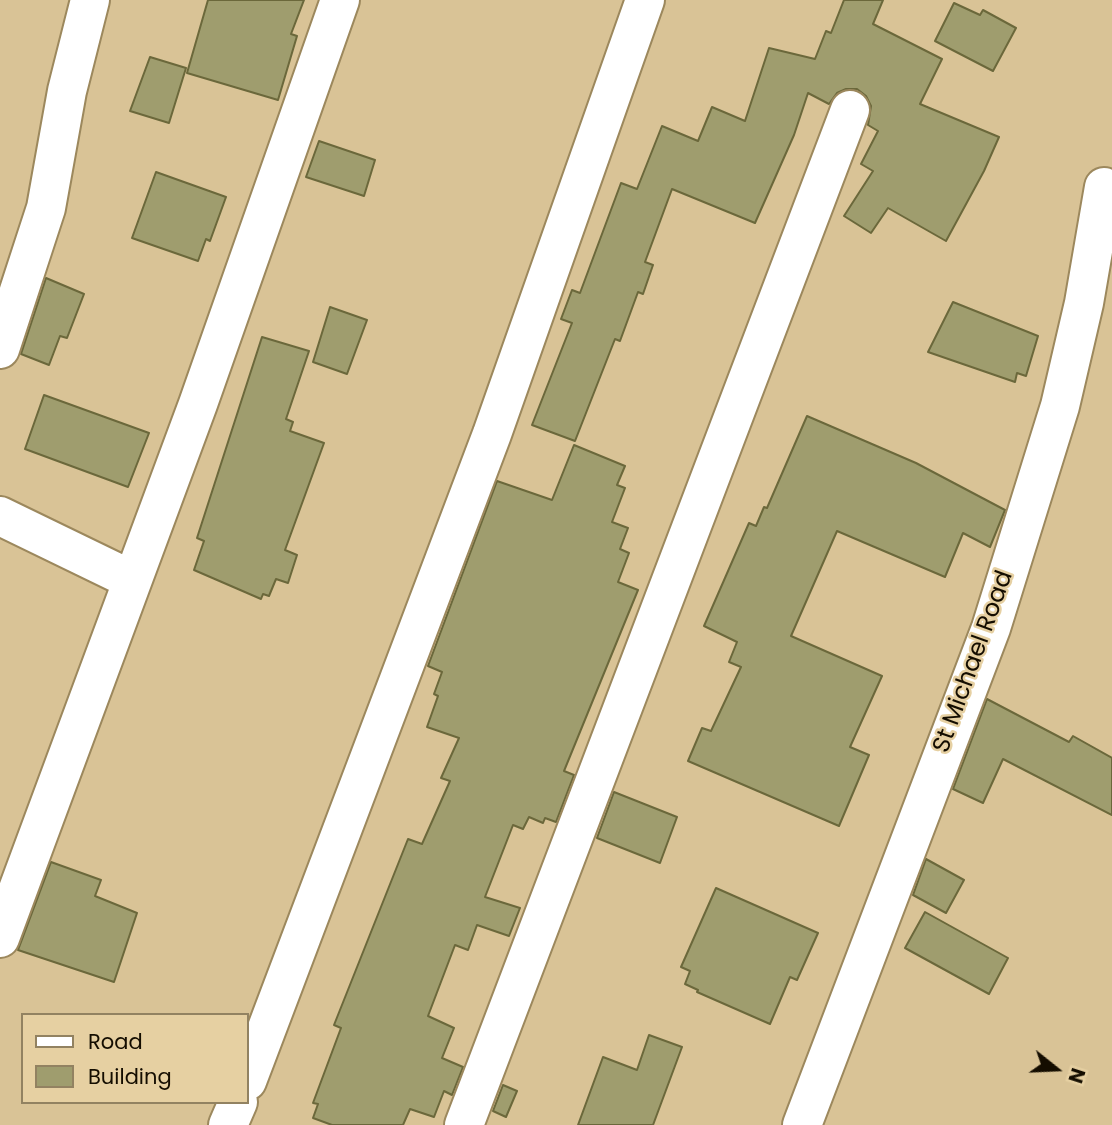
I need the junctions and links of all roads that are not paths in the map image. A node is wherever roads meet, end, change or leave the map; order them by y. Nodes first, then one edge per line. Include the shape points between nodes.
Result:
1 (90, 0) edge
2 (340, 0) edge
3 (645, 0) edge
4 (850, 110) dead end
5 (1104, 187) dead end
6 (0, 349) edge
7 (0, 516) edge
8 (132, 580) junction
9 (0, 938) edge
10 (248, 1078) edge
11 (237, 1104) edge
12 (228, 1125) edge
13 (464, 1125) edge
14 (802, 1125) edge

1 - 6 street via 67,91 46,208
2 - 8 street
3 - 10 street via 492,434
4 - 13 street
5 - 14 street, St Michael Road via 1060,406 990,628
7 - 8 street
8 - 9 street
11 - 12 street

